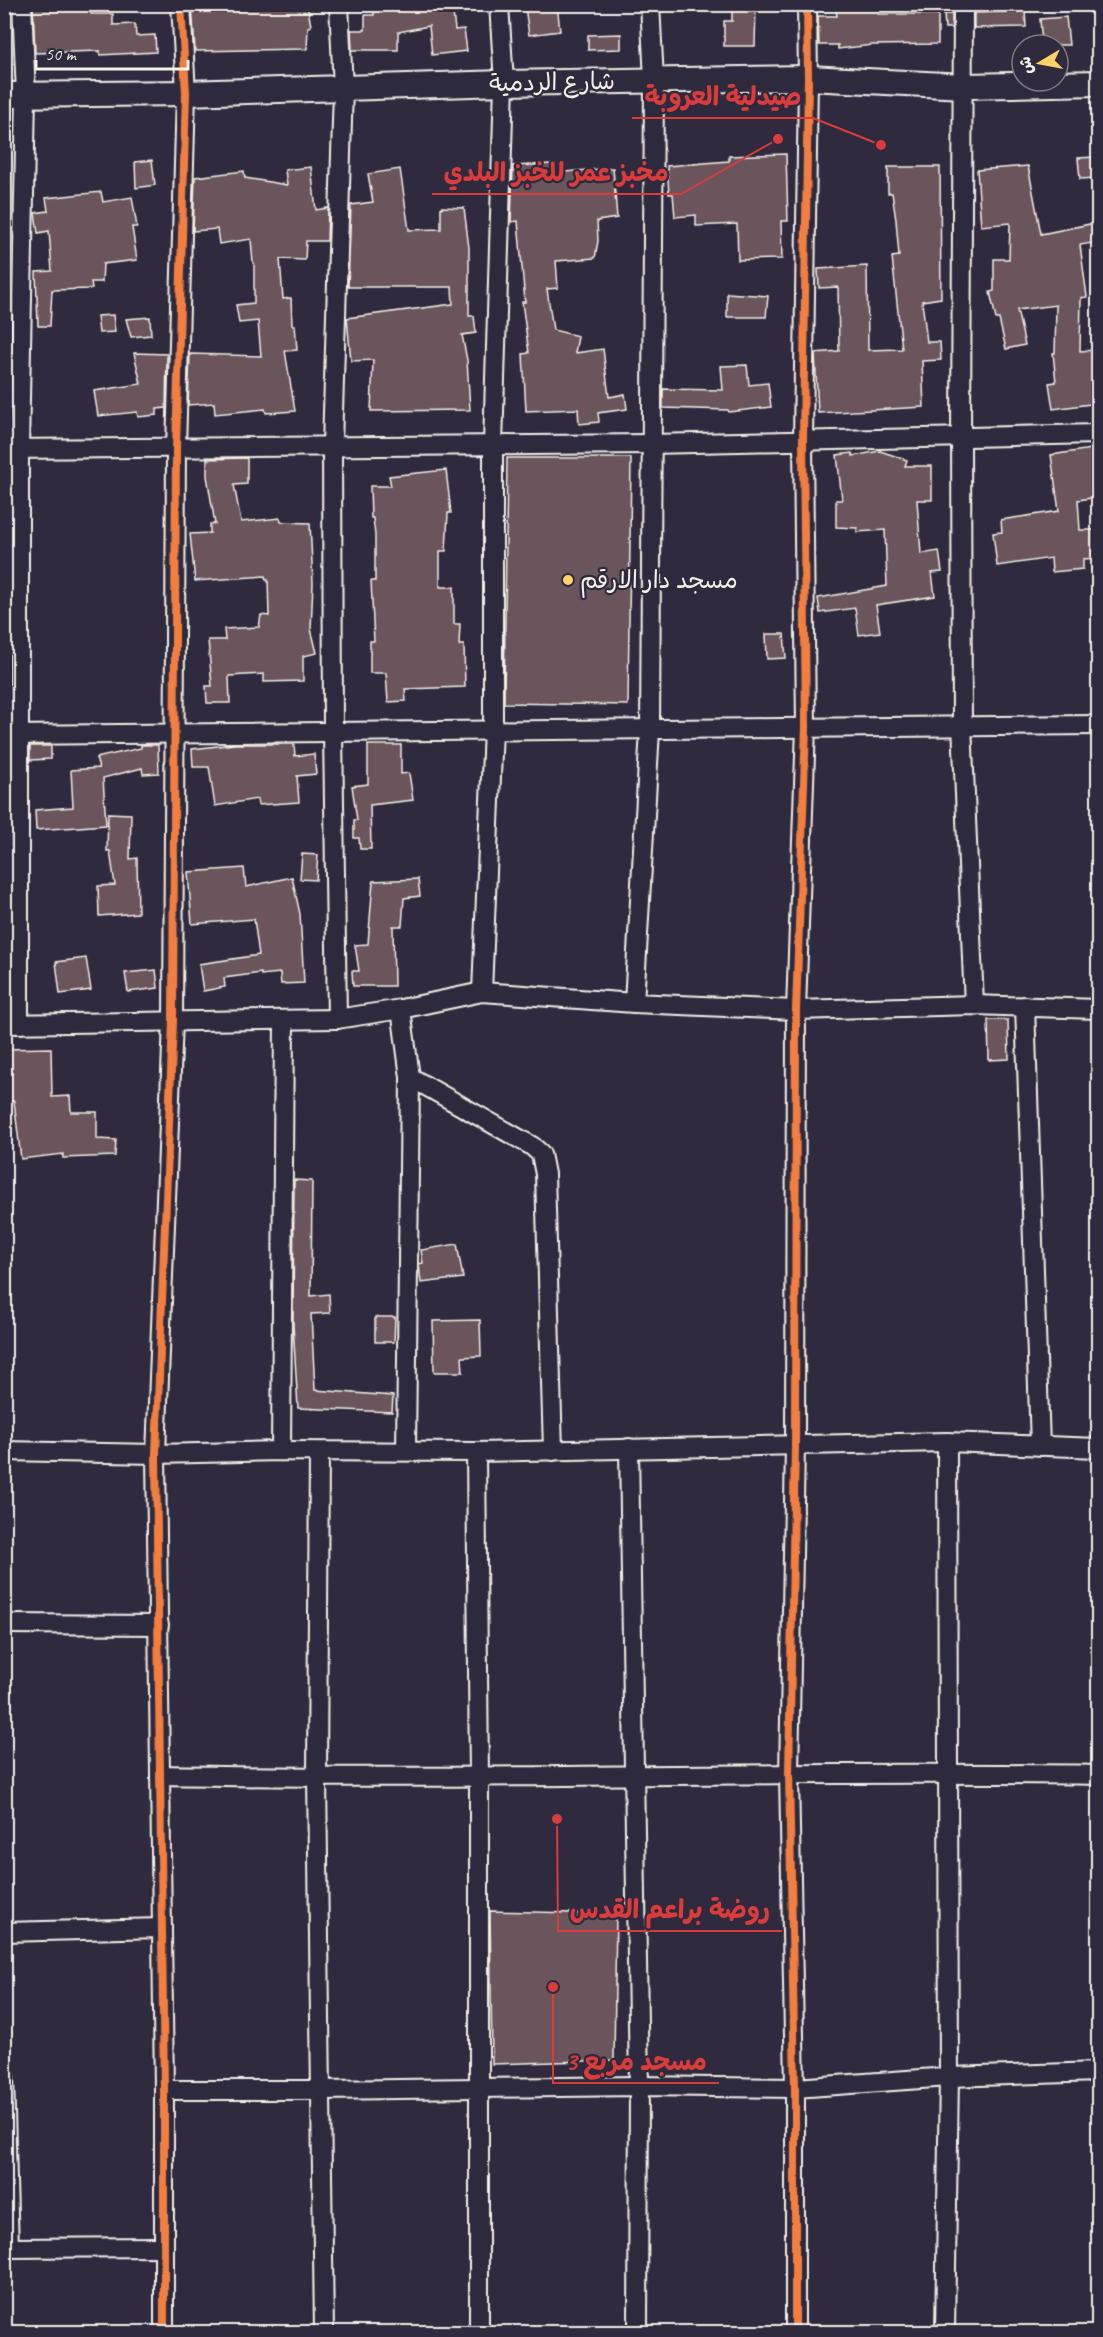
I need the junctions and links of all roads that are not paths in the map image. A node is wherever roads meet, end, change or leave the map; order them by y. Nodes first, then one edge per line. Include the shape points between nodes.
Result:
1 (22, 4) edge
2 (181, 4) edge
3 (339, 4) edge
4 (498, 4) edge
5 (650, 4) edge
6 (807, 4) edge
7 (963, 4) edge
8 (808, 78) junction
9 (654, 80) junction
10 (504, 83) junction
11 (1098, 83) edge
12 (964, 86) junction
13 (344, 89) junction
14 (186, 93) junction
15 (15, 95) edge
16 (1098, 434) edge
17 (961, 436) junction
18 (803, 441) junction
19 (651, 444) junction
20 (332, 445) junction
21 (493, 445) junction
22 (12, 449) edge
23 (176, 449) junction
24 (962, 724) junction
25 (1098, 724) edge
26 (806, 727) junction
27 (493, 729) junction
28 (650, 730) junction
29 (333, 731) junction
30 (173, 732) junction
31 (11, 734) edge
32 (482, 992) junction
33 (634, 1003) junction
34 (974, 1005) junction
35 (1026, 1006) junction
36 (401, 1009) junction
37 (1098, 1009) edge
38 (796, 1010) junction
39 (284, 1020) junction
40 (337, 1020) junction
41 (173, 1021) junction
42 (12, 1024) edge
43 (410, 1077) junction
44 (947, 1442) junction
45 (795, 1446) junction
46 (1040, 1446) junction
47 (629, 1448) junction
48 (1098, 1448) edge
49 (281, 1450) junction
50 (4, 1451) edge
51 (406, 1451) junction
52 (553, 1451) junction
53 (319, 1452) junction
54 (476, 1452) junction
55 (156, 1454) junction
56 (4, 1624) edge
57 (159, 1625) junction
58 (948, 1773) junction
59 (789, 1774) junction
60 (160, 1775) junction
61 (634, 1775) junction
62 (1098, 1775) edge
63 (317, 1778) junction
64 (479, 1778) junction
65 (162, 1928) junction
66 (4, 1932) edge
67 (1098, 2072) edge
68 (4, 2077) edge
69 (950, 2077) junction
70 (639, 2086) junction
71 (478, 2088) junction
72 (795, 2088) junction
73 (164, 2090) junction
74 (321, 2090) junction
75 (163, 2247) junction
76 (7, 2248) edge
77 (164, 2332) edge
78 (324, 2332) edge
79 (479, 2332) edge
80 (638, 2332) edge
81 (795, 2332) edge
82 (945, 2332) edge

1 - 15 street
2 - 14 street
3 - 13 street
4 - 10 street
5 - 9 street
6 - 8 street
7 - 12 street
8 - 9 street, شارع الردمية
8 - 12 street, شارع الردمية
8 - 18 street
9 - 10 street, شارع الردمية
9 - 19 street
10 - 13 street, شارع الردمية
10 - 21 street
11 - 12 street, شارع الردمية
12 - 17 street
13 - 14 street, شارع الردمية
13 - 20 street
14 - 15 street, شارع الردمية
14 - 23 street
15 - 22 street
16 - 17 street
17 - 18 street
17 - 24 street
18 - 19 street
18 - 26 street
19 - 21 street
19 - 28 street
20 - 21 street
20 - 23 street
20 - 29 street
21 - 27 street
22 - 23 street
22 - 31 street
23 - 30 street
24 - 25 street
24 - 26 street
24 - 34 street
26 - 28 street
26 - 38 street
27 - 28 street
27 - 29 street
27 - 32 street
28 - 33 street
29 - 30 street
29 - 40 street
30 - 31 street
30 - 41 street
31 - 42 street
32 - 33 street
32 - 36 street
33 - 38 street
34 - 35 street
34 - 38 street
35 - 37 street
35 - 46 street
36 - 40 street
36 - 43 street
38 - 45 street
39 - 40 street
39 - 41 street
39 - 49 street
41 - 42 street
41 - 55 street
43 - 51 street
43 - 52 street via 541,1154 545,1174
44 - 45 street
44 - 46 street
44 - 58 street
45 - 47 street
45 - 59 street
46 - 48 street
47 - 52 street
47 - 61 street
49 - 53 street
49 - 55 street
50 - 55 street
51 - 53 street
51 - 54 street
52 - 54 street
53 - 63 street
54 - 64 street
55 - 57 street
56 - 57 street
57 - 60 street
58 - 59 street
58 - 62 street
58 - 69 street
59 - 61 street
59 - 72 street
60 - 63 street
60 - 65 street
61 - 64 street
61 - 70 street
63 - 64 street
63 - 74 street
64 - 71 street
65 - 66 street
65 - 73 street
67 - 69 street
68 - 76 street
69 - 72 street
69 - 82 street
70 - 71 street
70 - 72 street
70 - 80 street
71 - 74 street
71 - 79 street
72 - 81 street
73 - 74 street
73 - 75 street
74 - 78 street
75 - 76 street
75 - 77 street

